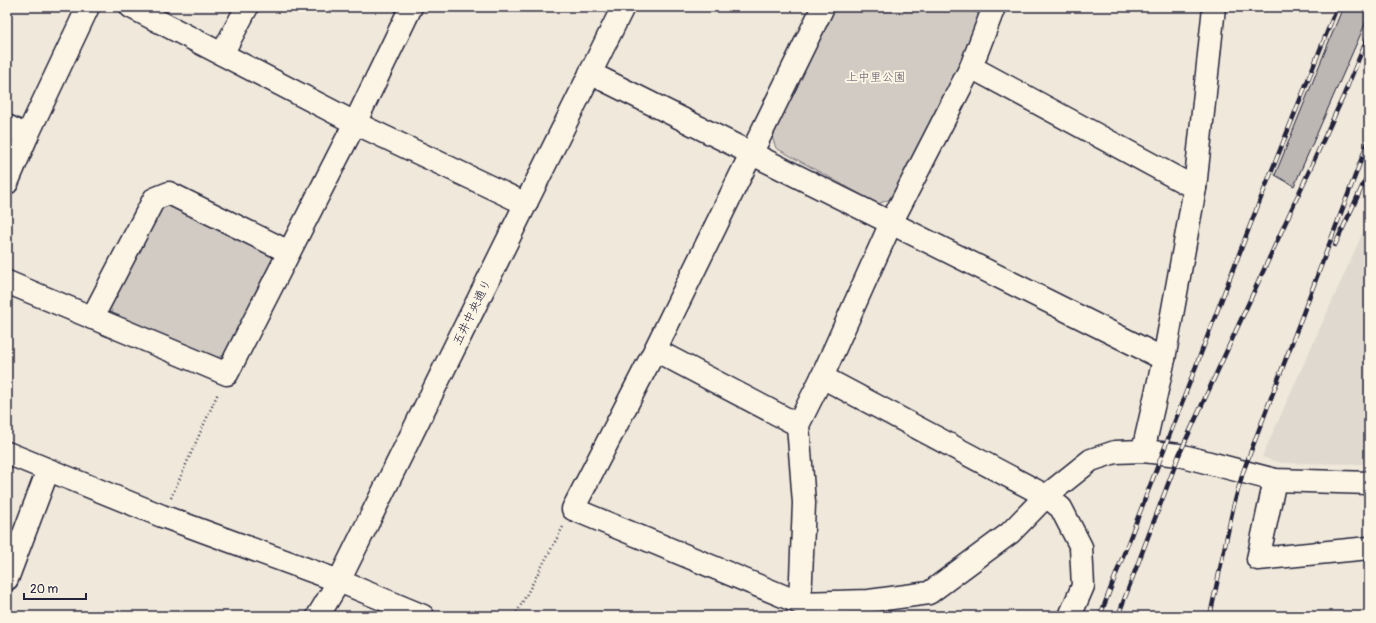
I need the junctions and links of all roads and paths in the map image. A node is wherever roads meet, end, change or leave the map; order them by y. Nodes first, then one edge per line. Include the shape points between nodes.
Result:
1 (88, 7) edge
2 (130, 7) edge
3 (247, 7) edge
4 (411, 7) edge
5 (623, 7) edge
6 (823, 7) edge
7 (994, 7) edge
8 (1214, 7) edge
9 (222, 54) junction
10 (971, 67) junction
11 (590, 73) junction
12 (355, 123) junction
13 (7, 126) edge
14 (27, 136) junction
15 (750, 153) junction
16 (7, 183) edge
17 (1195, 188) junction
18 (526, 204) junction
19 (891, 223) junction
20 (289, 252) junction
21 (7, 282) edge
22 (92, 318) junction
23 (654, 350) junction
24 (1164, 359) junction
25 (227, 374) junction
26 (822, 378) junction
27 (798, 425) junction
28 (1143, 451) junction
29 (7, 453) edge
30 (48, 470) junction
31 (1275, 480) junction
32 (1369, 483) edge
33 (1046, 496) junction
34 (573, 509) junction
35 (162, 516) junction
36 (1369, 548) edge
37 (7, 579) edge
38 (339, 581) junction
39 (800, 604) junction
40 (871, 608) edge
41 (318, 616) edge
42 (423, 616) edge
43 (515, 616) edge
44 (1070, 616) edge

1 - 14 street
2 - 9 street
3 - 9 street
4 - 12 street
5 - 11 street, 五井中央通り
6 - 15 street
7 - 10 street
8 - 17 street
9 - 12 street
10 - 17 street
10 - 19 street
11 - 15 street
11 - 18 street, 五井中央通り
12 - 18 street
12 - 20 street
13 - 14 street
14 - 16 street
15 - 19 street
15 - 23 street
17 - 24 street
18 - 38 street, 五井中央通り
19 - 24 street
19 - 26 street
20 - 22 street via 169,193 154,199
20 - 25 street
21 - 22 street
22 - 25 street
23 - 27 street
23 - 34 street
24 - 28 street
25 - 35 path
26 - 27 street
26 - 33 street
27 - 39 street via 804,503
28 - 31 street via 1179,455
28 - 33 street via 1102,455
29 - 30 street
30 - 35 street
30 - 37 street
31 - 32 street
31 - 36 street via 1258,558
33 - 40 street via 1010,533 929,593
33 - 44 street via 1061,508 1081,547 1083,586
34 - 39 street
34 - 43 path
35 - 38 street
38 - 41 street, 五井中央通り
38 - 42 street
39 - 40 street

